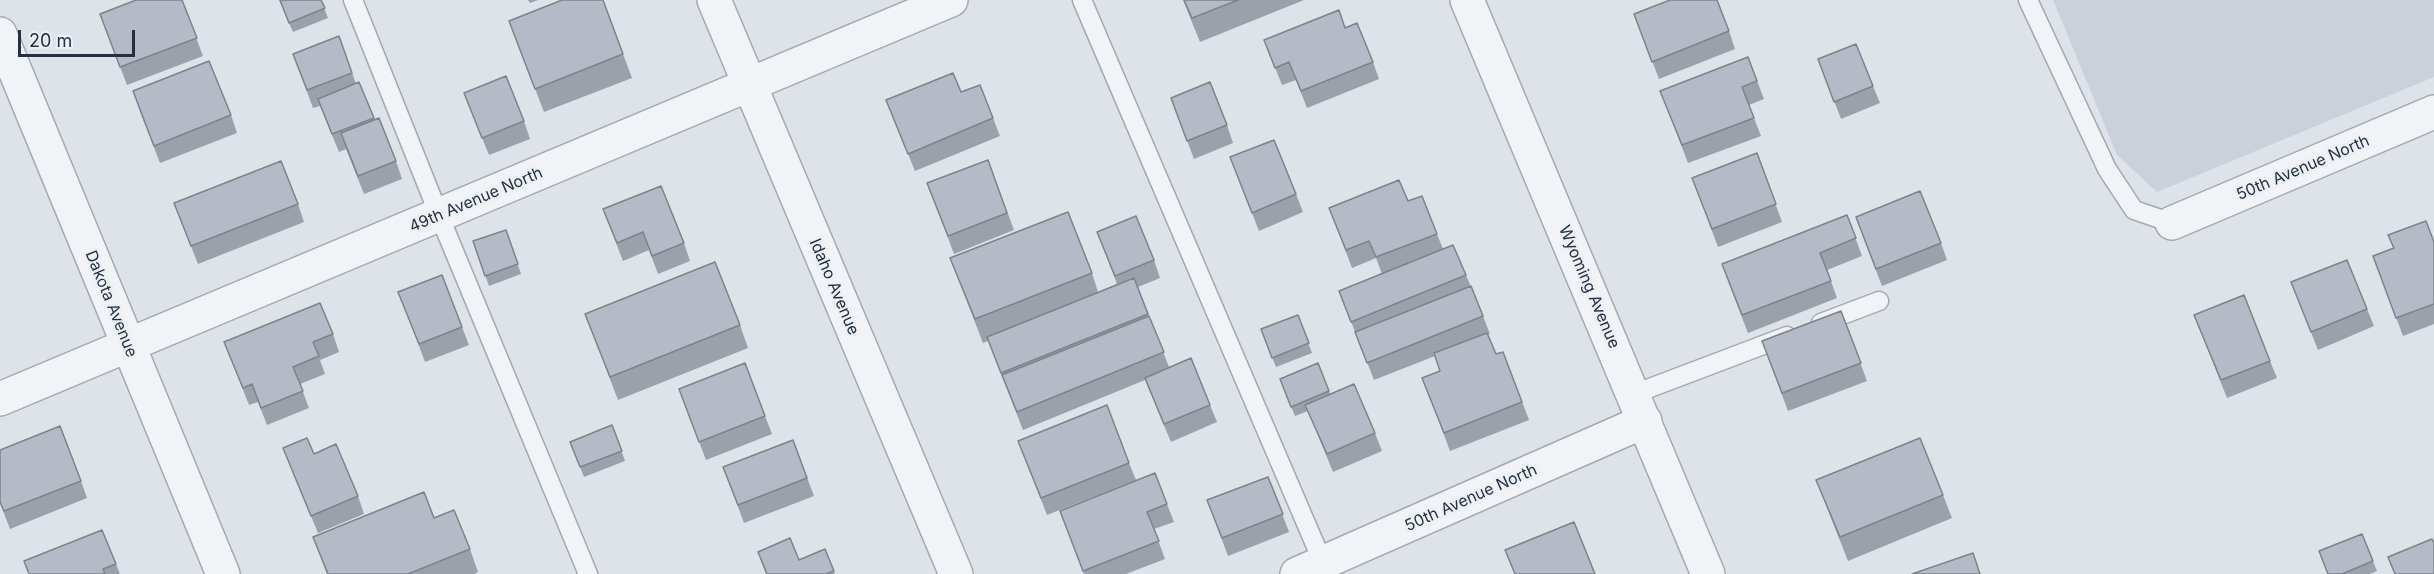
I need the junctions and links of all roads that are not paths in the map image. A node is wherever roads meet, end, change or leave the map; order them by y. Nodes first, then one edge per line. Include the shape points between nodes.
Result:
1 (353, 0) edge
2 (714, 0) edge
3 (951, 0) edge
4 (1082, 0) edge
5 (1467, 0) edge
6 (2028, 0) edge
7 (0, 34) edge
8 (749, 85) junction
9 (2434, 112) edge
10 (439, 215) junction
11 (2172, 223) joint
12 (1880, 301) dead end
13 (127, 346) junction
14 (0, 399) edge
15 (1640, 407) junction
16 (1316, 570) edge
17 (223, 574) edge
18 (588, 574) edge
19 (956, 574) edge
20 (1708, 574) edge

1 - 10 lane
2 - 8 street, Idaho Avenue
3 - 8 street, 49th Avenue North
4 - 16 lane
5 - 15 street, Wyoming Avenue
6 - 11 lane via 2107,169 2134,210
7 - 13 street, Dakota Avenue
8 - 10 street, 49th Avenue North
8 - 19 street, Idaho Avenue
9 - 11 street, 50th Avenue North
10 - 13 street, 49th Avenue North
10 - 18 lane
12 - 15 lane
13 - 14 street, 49th Avenue North
13 - 17 street, Dakota Avenue
15 - 16 street, 50th Avenue North
15 - 20 street, Wyoming Avenue

